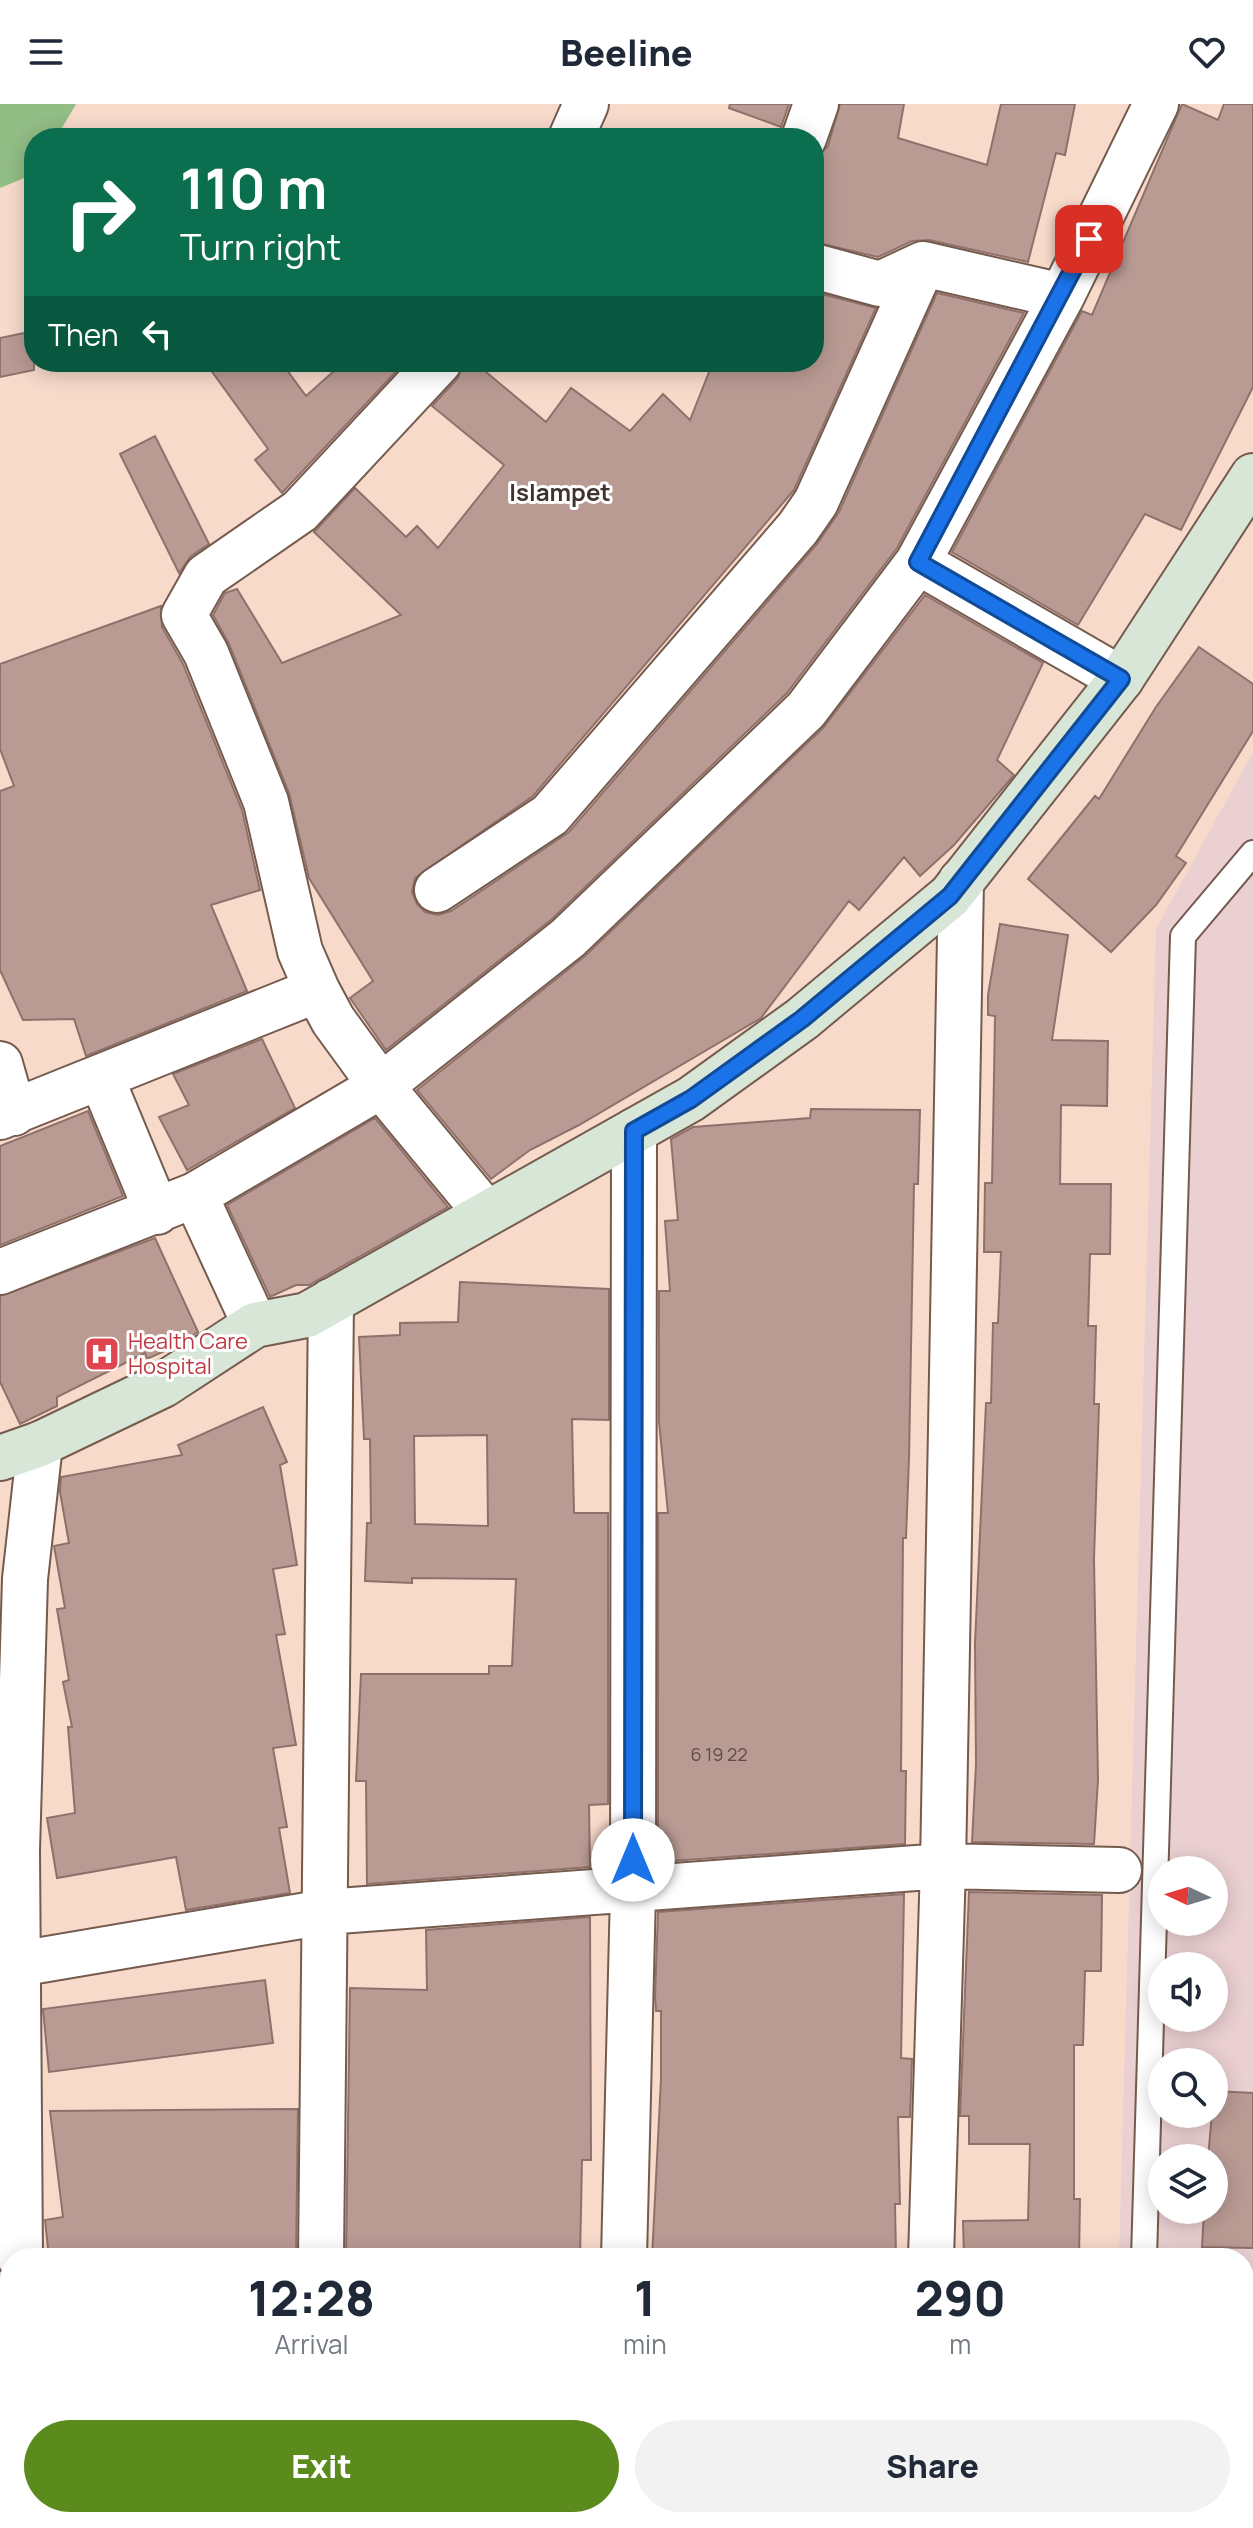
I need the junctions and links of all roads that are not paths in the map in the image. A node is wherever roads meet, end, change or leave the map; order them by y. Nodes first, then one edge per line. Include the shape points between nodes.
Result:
1 (586, 104) edge
2 (816, 104) edge
3 (1156, 104) edge
4 (575, 128) edge
5 (808, 128) edge
6 (923, 264) junction
7 (824, 269) edge
8 (1062, 296) junction
9 (430, 372) edge
10 (1253, 476) edge
11 (918, 562) junction
12 (1121, 679) junction
13 (1253, 853) edge
14 (961, 881) junction
15 (437, 890) dead end
16 (317, 990) junction
17 (0, 1064) edge
18 (101, 1077) junction
19 (381, 1086) junction
20 (7, 1115) edge
21 (634, 1131) junction
22 (176, 1204) junction
23 (486, 1213) junction
24 (0, 1272) edge
25 (331, 1301) junction
26 (255, 1325) junction
27 (20, 1451) edge
28 (943, 1866) junction
29 (1119, 1870) dead end
30 (633, 1892) junction
31 (325, 1912) junction
32 (9, 1966) edge
33 (20, 2248) edge
34 (321, 2248) edge
35 (624, 2248) edge
36 (931, 2248) edge
37 (1144, 2248) edge

1 - 4 street
2 - 5 street
3 - 8 street
6 - 7 street via 880,284
6 - 8 street
6 - 15 street via 816,502 798,528 550,815
8 - 11 street
9 - 16 street via 300,511 206,576 184,615 206,653 266,802 300,951
10 - 12 street
11 - 12 street
11 - 19 street via 806,710 568,938
12 - 14 street
13 - 37 lane via 1183,936
14 - 21 street via 950,896 802,1019 691,1099
14 - 28 street
16 - 18 street
16 - 19 street
17 - 20 street
18 - 20 street
18 - 22 street
19 - 22 street
19 - 23 street
21 - 23 street
21 - 30 street
22 - 24 street
22 - 26 street
23 - 25 street
25 - 26 street via 307,1315
25 - 31 street
26 - 27 street via 163,1385
27 - 32 street via 25,1579
28 - 29 street
28 - 30 street
28 - 36 street
30 - 31 street
30 - 35 street
31 - 32 street
31 - 34 street
32 - 33 street

